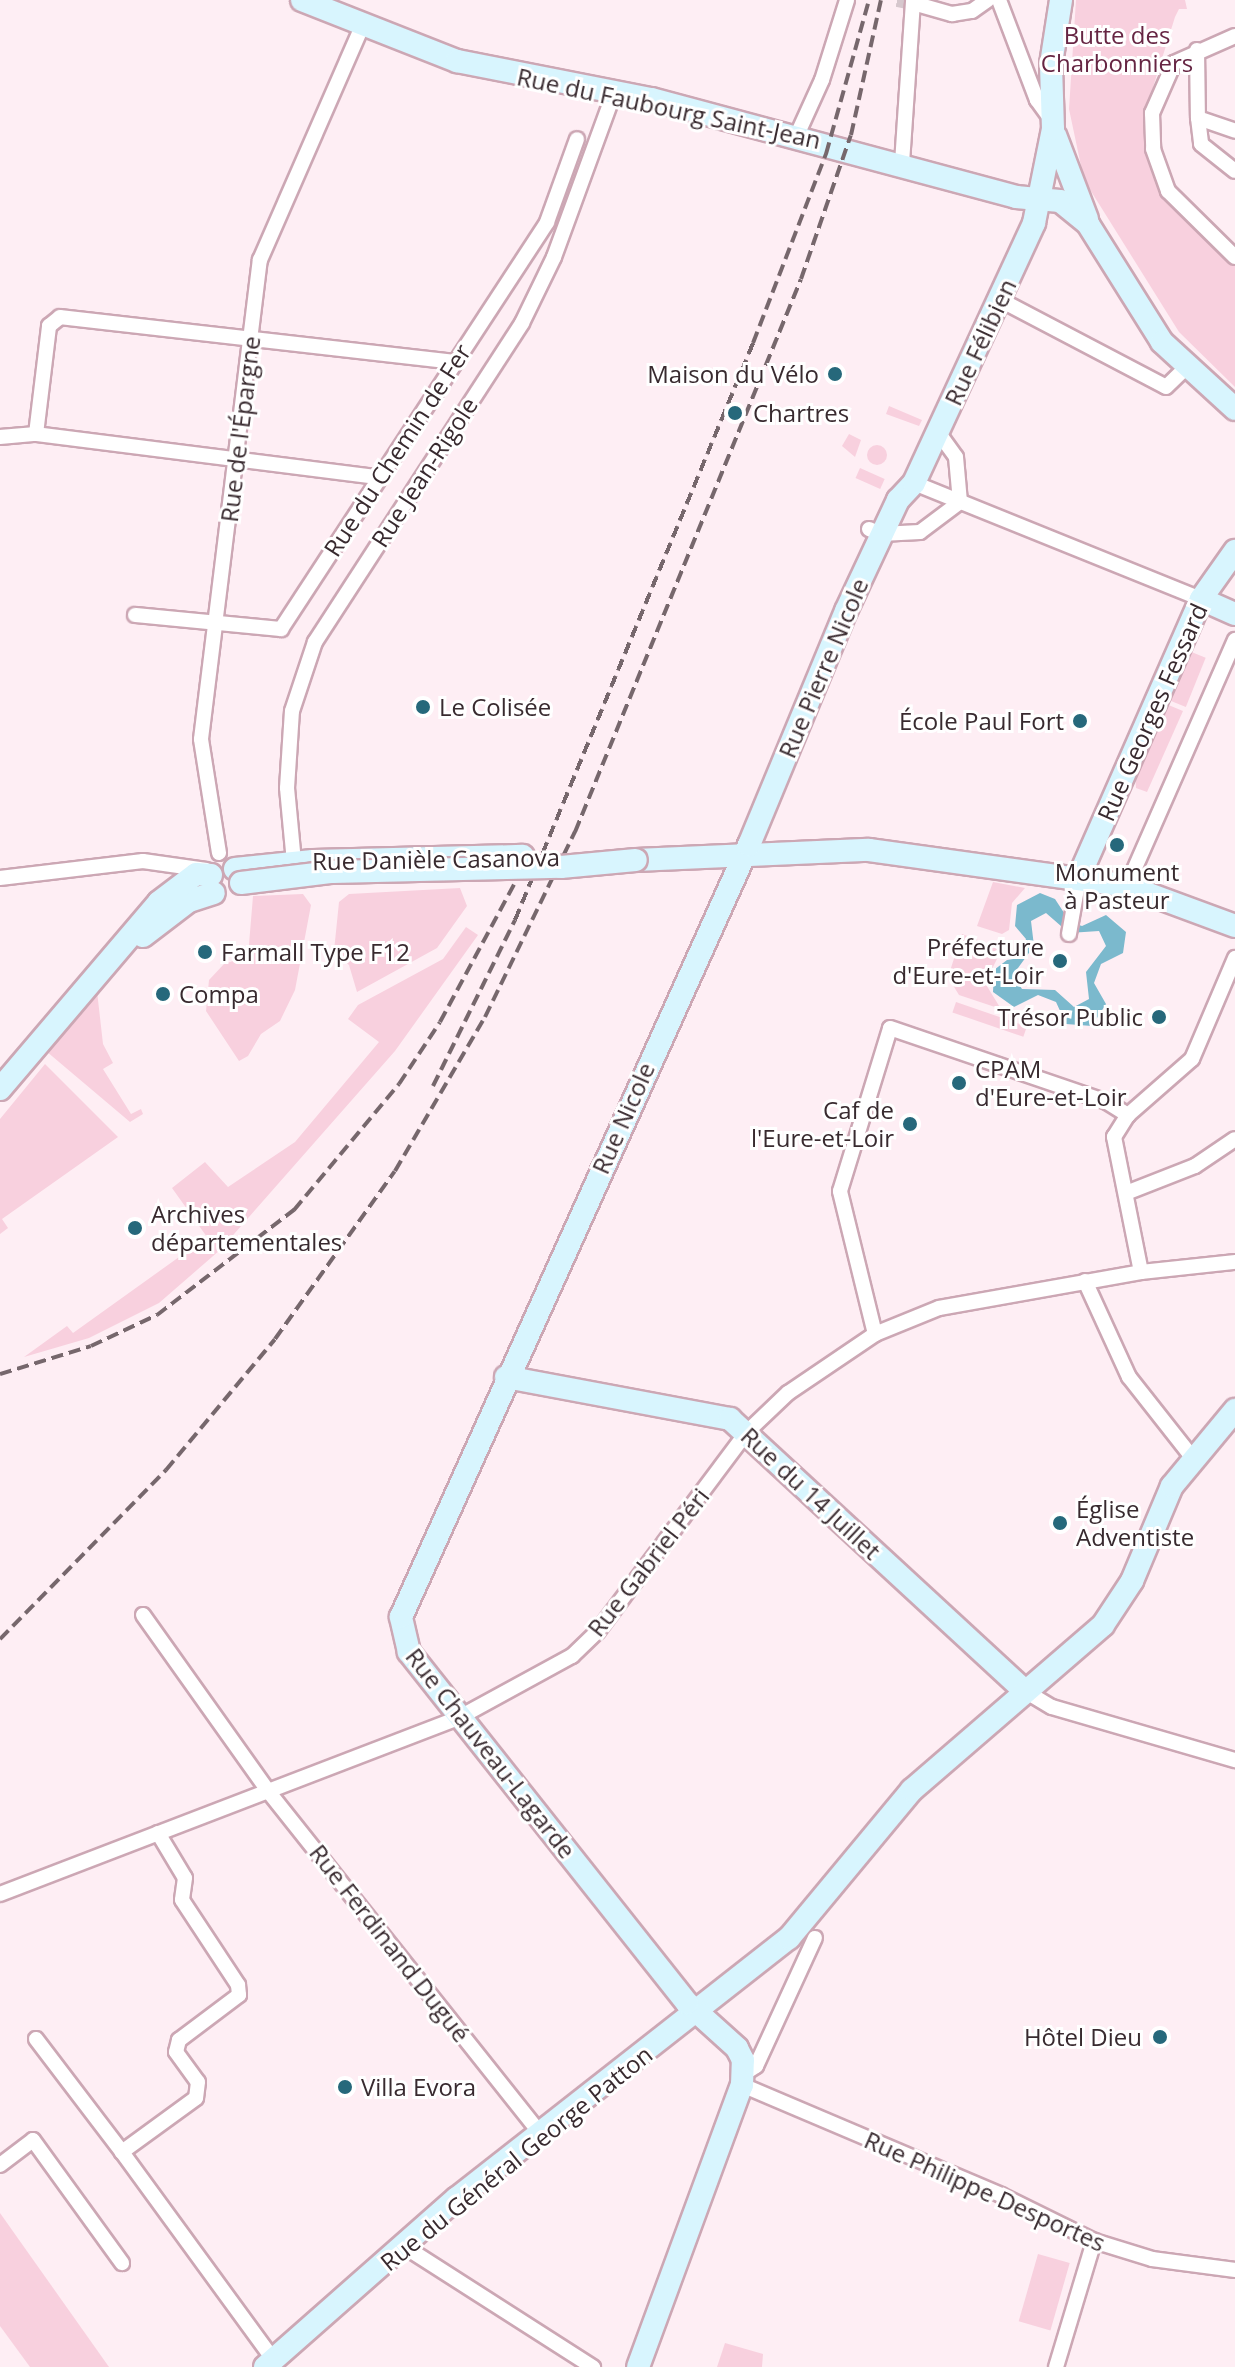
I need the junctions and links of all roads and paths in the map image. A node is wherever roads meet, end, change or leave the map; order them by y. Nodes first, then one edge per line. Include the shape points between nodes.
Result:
1 (302, 0) edge
2 (847, 0) edge
3 (988, 0) edge
4 (999, 0) edge
5 (1061, 0) edge
6 (913, 2) edge
7 (363, 24) junction
8 (1235, 36) edge
9 (1197, 50) junction
10 (614, 93) junction
11 (1198, 118) junction
12 (1052, 124) junction
13 (1235, 131) edge
14 (797, 135) junction
15 (577, 139) dead end
16 (902, 163) junction
17 (1235, 171) edge
18 (1041, 199) junction
19 (1088, 224) junction
20 (1235, 257) edge
21 (1010, 305) dead end
22 (251, 339) junction
23 (452, 362) junction
24 (1186, 368) junction
25 (1235, 409) edge
26 (938, 432) junction
27 (36, 434) junction
28 (0, 437) edge
29 (237, 458) junction
30 (378, 477) junction
31 (914, 483) junction
32 (960, 502) junction
33 (875, 531) junction
34 (1235, 551) edge
35 (1201, 599) junction
36 (1235, 614) edge
37 (135, 615) dead end
38 (218, 624) junction
39 (1235, 640) edge
40 (742, 858) junction
41 (636, 860) junction
42 (294, 862) junction
43 (222, 872) junction
44 (1079, 877) junction
45 (0, 878) edge
46 (1127, 886) junction
47 (1235, 926) edge
48 (1070, 928) dead end
49 (1235, 958) edge
50 (0, 1089) edge
51 (1128, 1115) junction
52 (1235, 1139) edge
53 (1126, 1193) junction
54 (1235, 1262) edge
55 (1141, 1272) junction
56 (1085, 1281) junction
57 (875, 1334) junction
58 (506, 1377) junction
59 (1235, 1410) edge
60 (747, 1432) junction
61 (1192, 1457) junction
62 (143, 1615) dead end
63 (1025, 1691) junction
64 (460, 1717) junction
65 (1235, 1760) edge
66 (268, 1791) junction
67 (158, 1833) junction
68 (0, 1894) edge
69 (815, 1938) dead end
70 (721, 1995) junction
71 (697, 2014) junction
72 (36, 2039) dead end
73 (729, 2040) junction
74 (744, 2079) junction
75 (541, 2134) junction
76 (122, 2152) junction
77 (0, 2165) edge
78 (1094, 2241) junction
79 (402, 2245) junction
80 (122, 2263) dead end
81 (1235, 2270) edge
82 (269, 2363) edge
83 (593, 2367) edge
84 (638, 2367) edge
85 (1056, 2367) edge

1 - 7 main road, Rue du Faubourg Saint-Jean
2 - 14 street via 822,80
3 - 6 street via 972,11 952,14
4 - 12 street via 1037,100
5 - 12 main road via 1051,64
6 - 16 street
7 - 10 main road, Rue du Faubourg Saint-Jean via 457,61
7 - 22 street, Rue de l'Épargne via 260,260
8 - 9 street
9 - 11 street
9 - 20 street via 1174,63 1152,113 1158,172 1168,191
10 - 14 main road, Rue du Faubourg Saint-Jean
10 - 42 street, Rue Jean-Rigole via 554,257 522,323 315,642 292,711 287,788
11 - 13 street
11 - 17 street via 1201,144
12 - 18 main road, Rue Félibien
12 - 19 main road
14 - 16 main road, Rue du Faubourg Saint-Jean
15 - 23 street, Rue du Chemin de Fer via 547,222
16 - 18 main road, Rue du Faubourg Saint-Jean via 1016,197
18 - 19 main road, Rue du Faubourg Saint-Jean via 1073,207
18 - 26 main road, Rue Félibien via 1001,301
19 - 24 main road via 1162,342
21 - 24 street via 1166,387
22 - 23 street
22 - 27 street via 60,317 49,326
22 - 29 street, Rue de l'Épargne
23 - 30 street, Rue du Chemin de Fer
24 - 25 main road
26 - 31 main road, Rue Félibien
26 - 32 street via 956,457
27 - 28 street
27 - 29 street
29 - 30 street
29 - 38 street, Rue de l'Épargne
30 - 38 street, Rue du Chemin de Fer via 281,629
31 - 32 street
31 - 33 main road, Rue Pierre Nicole
32 - 33 street via 951,514 920,532
32 - 35 street
33 - 40 main road, Rue Pierre Nicole
34 - 35 main road, Rue Georges Fessard
35 - 36 main road
35 - 44 main road, Rue Georges Fessard
37 - 38 street, Rue du Chemin de Fer
38 - 43 street, Rue de l'Épargne via 201,739
39 - 46 street
40 - 41 main road, Rue Danièle Casanova
40 - 44 main road, Rue Danièle Casanova via 869,850
40 - 58 main road, Rue Nicole
41 - 42 main road, Rue Danièle Casanova, bridge via 523,856
41 - 43 main road, Rue Danièle Casanova, bridge via 561,867
42 - 43 main road, Rue Danièle Casanova
43 - 45 street via 143,861
43 - 50 main road via 196,874 159,902
44 - 46 main road, Rue Danièle Casanova
44 - 48 street
46 - 47 main road, Rue Danièle Casanova
49 - 51 street via 1192,1059
51 - 53 street via 1114,1137
51 - 57 street via 1107,1102 890,1028 840,1191
52 - 53 street via 1195,1166
53 - 55 street
54 - 55 street, Rue Gabriel Péri
55 - 56 street, Rue Gabriel Péri
56 - 57 street, Rue Gabriel Péri via 939,1308
56 - 61 street via 1129,1377
57 - 60 street, Rue Gabriel Péri via 788,1393
58 - 60 main road, Rue du 14 Juillet via 721,1415
58 - 64 main road, Rue Chauveau-Lagarde via 401,1617 409,1652
59 - 61 main road, Rue du Général George Patton
60 - 63 main road, Rue du 14 Juillet
60 - 64 street, Rue Gabriel Péri via 598,1631 572,1656
61 - 63 main road, Rue du Général George Patton via 1172,1486 1132,1581 1103,1625
62 - 66 street, Rue Ferdinand Dugué
63 - 65 street via 1052,1707
63 - 70 main road, Rue du Général George Patton via 912,1790 820,1904
64 - 66 street, Rue Gabriel Péri
64 - 71 main road, Rue Chauveau-Lagarde
66 - 67 street, Rue Gabriel Péri
66 - 75 street, Rue Ferdinand Dugué
67 - 68 street, Rue Gabriel Péri
67 - 76 street via 185,1878 182,1900 238,1985 239,1995 179,2040 176,2052 198,2082 196,2098
69 - 74 street via 756,2066
70 - 71 main road, Rue du Général George Patton
70 - 73 main road
71 - 73 main road, Rue Chauveau-Lagarde
71 - 75 main road, Rue du Général George Patton
72 - 76 street
73 - 74 main road
74 - 78 street, Rue Philippe Desportes
74 - 84 main road
75 - 79 main road, Rue du Général George Patton
76 - 82 street
77 - 80 street via 33,2140
78 - 81 street, Rue Philippe Desportes via 1152,2259
78 - 85 street
79 - 82 main road, Rue du Général George Patton
79 - 83 street

